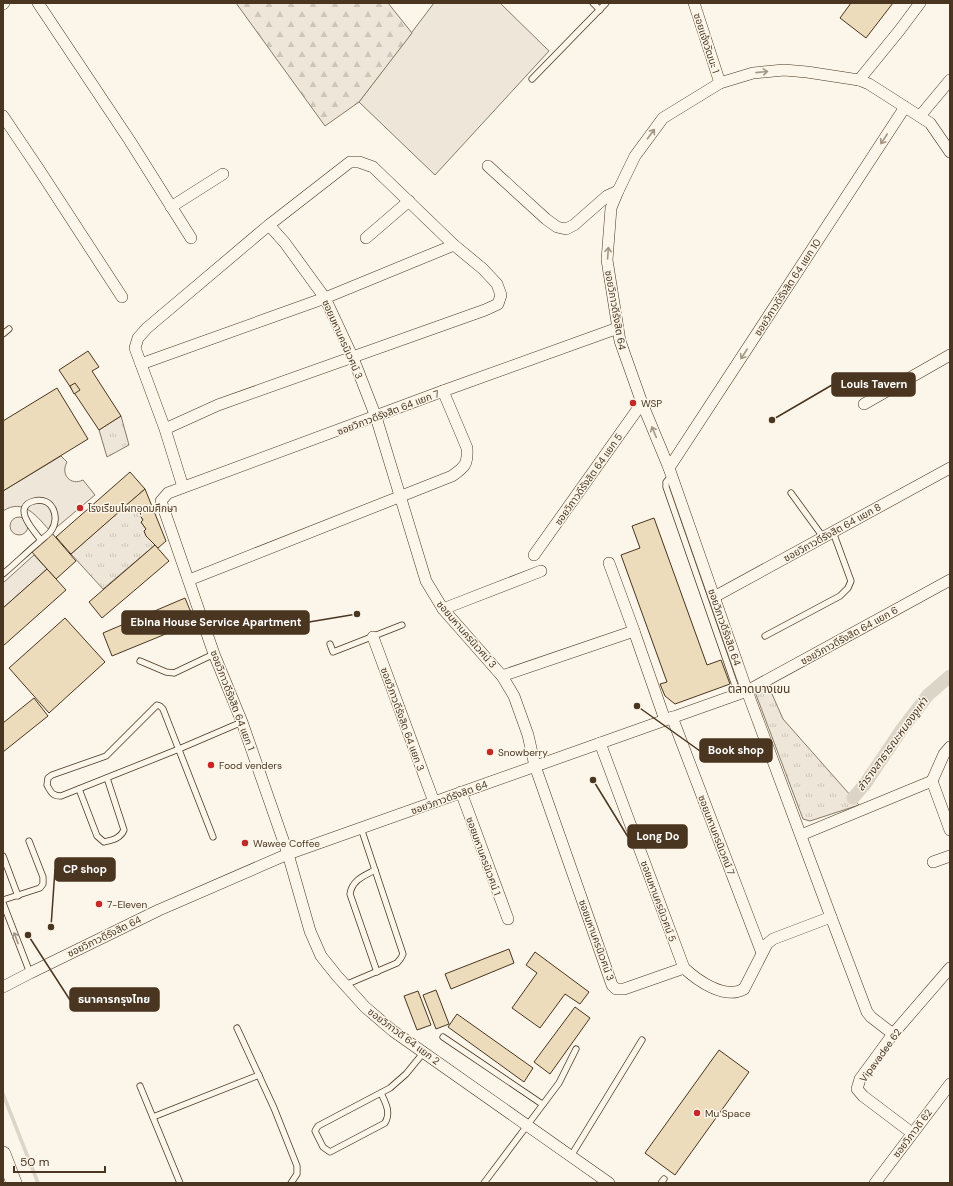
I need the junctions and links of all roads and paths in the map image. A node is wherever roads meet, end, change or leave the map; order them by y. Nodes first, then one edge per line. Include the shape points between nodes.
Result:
1 (38, 3) edge
2 (593, 3) edge
3 (606, 3) edge
4 (694, 3) edge
5 (920, 3) edge
6 (600, 10) junction
7 (532, 79) dead end
8 (859, 80) junction
9 (950, 80) edge
10 (720, 83) junction
11 (905, 107) junction
12 (3, 116) edge
13 (920, 116) junction
14 (950, 152) edge
15 (488, 166) dead end
16 (223, 174) dead end
17 (618, 191) junction
18 (409, 201) junction
19 (171, 207) junction
20 (269, 225) junction
21 (190, 238) dead end
22 (366, 238) dead end
23 (454, 245) junction
24 (122, 297) dead end
25 (325, 298) junction
26 (618, 328) junction
27 (9, 329) dead end
28 (3, 334) edge
29 (950, 355) edge
30 (353, 358) junction
31 (141, 364) junction
32 (443, 391) junction
33 (642, 403) junction
34 (864, 404) dead end
35 (376, 416) junction
36 (164, 429) junction
37 (950, 468) edge
38 (670, 472) junction
39 (183, 487) junction
40 (791, 492) dead end
41 (399, 497) junction
42 (161, 501) joint
43 (833, 532) junction
44 (823, 537) junction
45 (41, 540) junction
46 (534, 555) dead end
47 (609, 563) dead end
48 (541, 571) dead end
49 (3, 574) edge
50 (189, 580) junction
51 (950, 580) edge
52 (714, 597) junction
53 (443, 609) junction
54 (402, 625) dead end
55 (634, 631) junction
56 (765, 636) dead end
57 (373, 637) junction
58 (330, 644) dead end
59 (214, 654) junction
60 (140, 660) dead end
61 (502, 676) junction
62 (743, 692) junction
63 (668, 718) junction
64 (242, 722) junction
65 (600, 743) junction
66 (950, 747) edge
67 (179, 749) junction
68 (535, 766) junction
69 (107, 778) junction
70 (932, 781) junction
71 (79, 788) junction
72 (461, 792) junction
73 (434, 802) junction
74 (361, 828) junction
75 (950, 830) edge
76 (801, 835) junction
77 (213, 837) dead end
78 (29, 841) dead end
79 (288, 854) junction
80 (3, 856) edge
81 (950, 856) edge
82 (933, 862) dead end
83 (375, 870) junction
84 (18, 896) junction
85 (3, 902) edge
86 (831, 917) junction
87 (508, 919) dead end
88 (762, 953) junction
89 (684, 968) junction
90 (950, 968) edge
91 (377, 972) junction
92 (30, 973) junction
93 (345, 985) junction
94 (3, 987) edge
95 (237, 1028) dead end
96 (893, 1034) junction
97 (443, 1037) dead end
98 (642, 1040) dead end
99 (576, 1049) dead end
100 (424, 1052) junction
101 (259, 1075) junction
102 (950, 1084) edge
103 (140, 1086) dead end
104 (381, 1093) junction
105 (542, 1104) junction
106 (153, 1117) junction
107 (527, 1125) junction
108 (912, 1132) junction
109 (3, 1154) edge
110 (571, 1156) junction
111 (14, 1183) edge
112 (180, 1183) edge
113 (291, 1183) edge
114 (484, 1183) edge
115 (610, 1183) edge
116 (875, 1183) edge

1 - 19 street
2 - 6 lane
3 - 6 lane
4 - 10 street, ซอยแจ้งวัฒนะ 1
5 - 8 street
6 - 7 lane
10 -> 8 street, ซอยวิภาวดีรังสิต 64 via 754,73 784,70
8 - 11 street, ซอยวิภาวดีรังสิต 64
9 - 13 street
17 -> 10 street, ซอยวิภาวดีรังสิต 64 via 635,156 663,118
11 - 13 street, ซอยวิภาวดีรังสิต 64
11 -> 38 street, ซอยวิภาวดีรังสิต 64 แยก 10
12 - 24 street
13 - 14 street, ซอยวิภาวดีรังสิต 64 via 930,123
15 - 17 street via 557,227 566,229
16 - 19 street
26 -> 17 street, ซอยวิภาวดีรังสิต 64 via 607,260 611,208
18 - 20 street via 372,167 360,162 350,162
18 - 22 street
18 - 23 street
19 - 21 street
20 - 25 street, ซอยมหานครนิเวศน์ 3
20 - 31 street via 147,328 138,338 135,348
23 - 25 street
23 - 30 street via 497,284 502,295 498,304
25 - 30 street, ซอยมหานครนิเวศน์ 3
25 - 31 street
26 - 32 street, ซอยวิภาวดีรังสิต 64 แยก 7
26 - 33 street, ซอยวิภาวดีรังสิต 64 via 620,341
27 - 28 lane
29 - 34 street
30 - 35 street, ซอยมหานครนิเวศน์ 3
30 - 36 street via 218,405
31 - 36 street
32 - 35 street, ซอยวิภาวดีรังสิต 64 แยก 7
32 - 41 street via 467,448 468,457 463,469 452,476
38 -> 33 street, ซอยวิภาวดีรังสิต 64
33 - 46 street, ซอยวิภาวดีรังสิต 64 แยก 5
35 - 39 street, ซอยวิภาวดีรังสิต 64 แยก 7
35 - 41 street, ซอยมหานครนิเวศน์ 3
36 - 39 street
37 - 43 street, ซอยวิภาวดีรังสิต 64 แยก 8
38 - 52 street, ซอยวิภาวดีรังสิต 64
38 - 62 lane via 666,487
39 - 42 street, ซอยวิภาวดีรังสิต 64 แยก 7 via 168,493
40 - 44 lane
41 - 50 street
41 - 53 street, ซอยมหานครนิเวศน์ 3 via 426,581
42 - 50 street, ซอยวิภาวดีรังสิต 64 แยก 1
43 - 44 street, ซอยวิภาวดีรังสิต 64 แยก 8
43 - 56 lane via 851,581 848,588 840,596
44 - 52 street, ซอยวิภาวดีรังสิต 64 แยก 8
45 - 45 lane via 56,522 55,514 52,506 46,501 31,501 24,513
45 - 49 lane
47 - 55 street, ซอยมหานครนิเวศน์ 7
48 - 53 street
50 - 59 street, ซอยวิภาวดีรังสิต 64 แยก 1
51 - 62 street, ซอยวิภาวดีรังสิต 64 แยก 6
52 - 62 street, ซอยวิภาวดีรังสิต 64
53 - 61 street, ซอยมหานครนิเวศน์ 3
54 - 57 lane
55 - 61 street
55 - 63 street, ซอยมหานครนิเวศน์ 7
57 - 58 lane via 333,652
57 - 73 street, ซอยวิภาวดีรังสิต 64 แยก 3
59 - 60 lane via 174,673
59 - 64 street, ซอยวิภาวดีรังสิต 64 แยก 1
61 - 68 street, ซอยมหานครนิเวศน์ 3 via 514,696 528,735
62 - 63 street, ซอยวิภาวดีรังสิต 64
62 - 76 street
63 - 65 street, ซอยวิภาวดีรังสิต 64
63 - 88 street, ซอยมหานครนิเวศน์ 7
64 - 67 lane
64 - 79 street, ซอยวิภาวดีรังสิต 64 แยก 1
65 - 68 street, ซอยวิภาวดีรังสิต 64
65 - 89 street, ซอยมหานครนิเวศน์ 5
66 - 70 street via 944,754
67 - 69 lane
67 - 71 lane via 163,709 157,706 106,756 48,778 47,785 55,796
67 - 77 lane
68 - 72 street, ซอยวิภาวดีรังสิต 64
68 - 89 street, ซอยมหานครนิเวศน์ 3 via 612,985 624,989
69 - 71 lane
69 - 71 lane via 124,830 122,835 115,839 104,842 97,836
70 - 75 street
70 - 76 street
72 - 73 street, ซอยวิภาวดีรังสิต 64
72 - 87 street, ซอยมหานครนิเวศน์ 1
73 - 74 street, ซอยวิภาวดีรังสิต 64
74 - 79 street, ซอยวิภาวดีรังสิต 64
74 - 83 lane
76 - 86 street
78 - 84 lane via 43,877 43,884 40,888
79 - 92 street, ซอยวิภาวดีรังสิต 64 via 159,910
79 - 93 street, ซอยวิภาวดี 64 แยก 2 via 310,932 321,956
80 - 84 lane
81 - 82 street
83 - 91 lane via 357,880 351,887 350,894
83 - 91 lane via 403,954 397,962
84 - 85 lane
92 -> 85 lane
86 - 88 street via 773,939
86 - 96 street via 867,1012
88 - 89 street via 744,989 739,992 714,988 696,980
90 - 96 street, Vipavadee 62
91 - 93 lane
92 - 94 street, ซอยวิภาวดีรังสิต 64
93 - 100 street, ซอยวิภาวดี 64 แยก 2 via 365,1007 393,1031
95 - 101 lane
96 - 108 street, Vipavadee 62 via 860,1079 857,1089 862,1096
97 - 105 lane
98 - 110 lane
99 - 105 lane via 559,1083
100 - 104 lane via 406,1074
100 - 107 street, ซอยวิภาวดี 64 แยก 2
101 - 106 lane
101 - 113 lane via 297,1166 297,1174
102 - 108 street, ซอยวิภาวดี 62
103 - 106 lane
104 - 104 lane via 388,1111 385,1123 330,1152 322,1147 315,1131 318,1126
105 - 107 lane
106 - 112 lane
107 - 110 street, ซอยวิภาวดี 64 แยก 2
107 - 114 lane
108 - 116 street, ซอยวิภาวดี 62
109 - 111 main road
110 - 115 street, ซอยวิภาวดี 64 แยก 2

